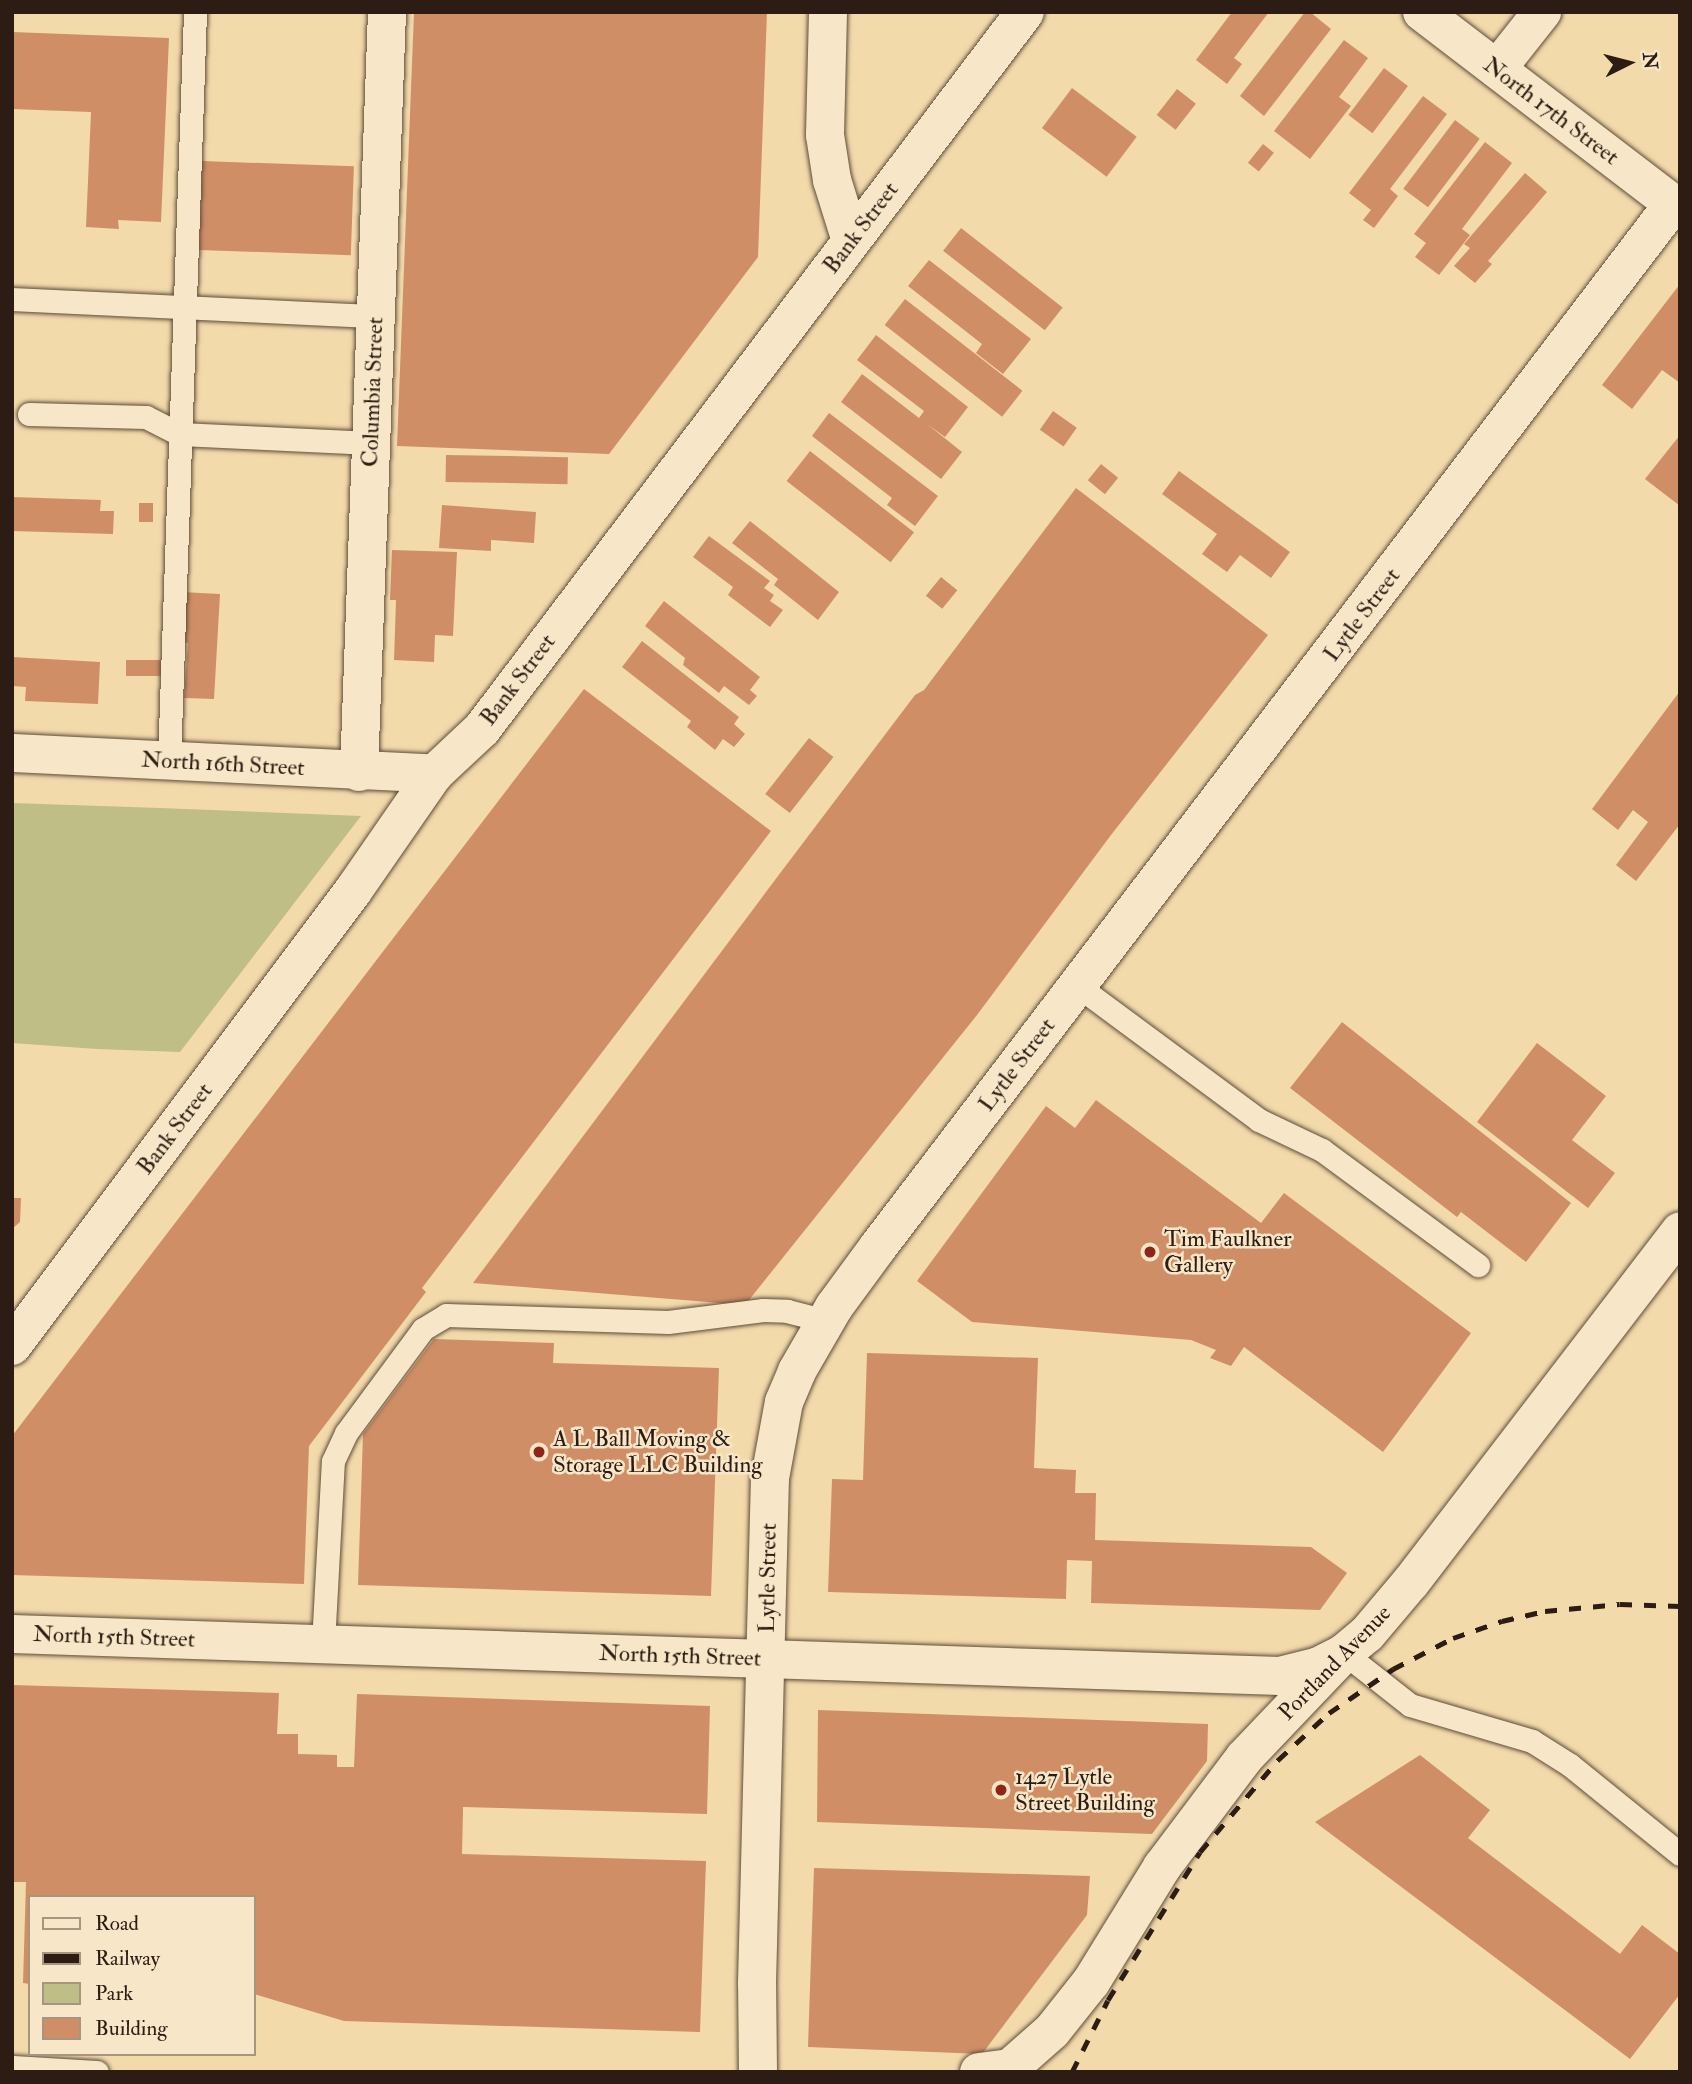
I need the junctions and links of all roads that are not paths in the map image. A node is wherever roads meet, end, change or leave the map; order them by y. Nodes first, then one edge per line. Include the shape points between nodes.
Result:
1 (195, 12) edge
2 (387, 12) edge
3 (828, 12) edge
4 (1026, 12) edge
5 (1422, 12) edge
6 (1542, 12) edge
7 (1497, 69) junction
8 (1676, 207) edge
9 (851, 241) junction
10 (12, 299) edge
11 (184, 309) junction
12 (376, 316) junction
13 (29, 414) dead end
14 (180, 434) junction
15 (372, 443) junction
16 (12, 753) edge
17 (169, 761) junction
18 (359, 772) junction
19 (434, 774) junction
20 (1078, 986) junction
21 (1680, 1231) edge
22 (1478, 1265) dead end
23 (826, 1321) junction
24 (12, 1346) edge
25 (12, 1634) edge
26 (323, 1644) junction
27 (1344, 1653) junction
28 (766, 1659) junction
29 (1680, 1854) edge
30 (12, 2067) edge
31 (97, 2072) edge
32 (758, 2072) edge
33 (979, 2072) edge

1 - 11 lane
2 - 12 street, Columbia Street
3 - 9 street via 825,135 832,180
4 - 9 street, Bank Street
5 - 7 street, North 17th Street
6 - 7 street
7 - 8 street, North 17th Street
8 - 20 street, Lytle Street
9 - 19 street, Bank Street via 482,729
10 - 11 lane
11 - 12 lane
11 - 14 lane
12 - 15 street, Columbia Street
13 - 14 lane via 146,417
14 - 15 lane
14 - 17 lane
15 - 18 street, Columbia Street
16 - 17 street, North 16th Street
17 - 18 street, North 16th Street
18 - 19 street, North 16th Street
19 - 24 street, Bank Street
20 - 22 lane via 1259,1120 1322,1150
20 - 23 street, Lytle Street
21 - 27 street, Portland Avenue via 1411,1582 1367,1634
23 - 26 lane via 763,1310 668,1322 446,1315 423,1329 346,1433 333,1461
23 - 28 street, Lytle Street via 784,1402 774,1445
25 - 26 street, North 15th Street
26 - 28 street, North 15th Street
27 - 28 street, North 15th Street via 1317,1667 1280,1676
27 - 29 lane via 1410,1705 1532,1741 1570,1765
27 - 33 street, Portland Avenue via 1244,1758 1162,1867 1091,1982 1052,2031 1010,2068
28 - 32 street, Lytle Street
30 - 31 lane

